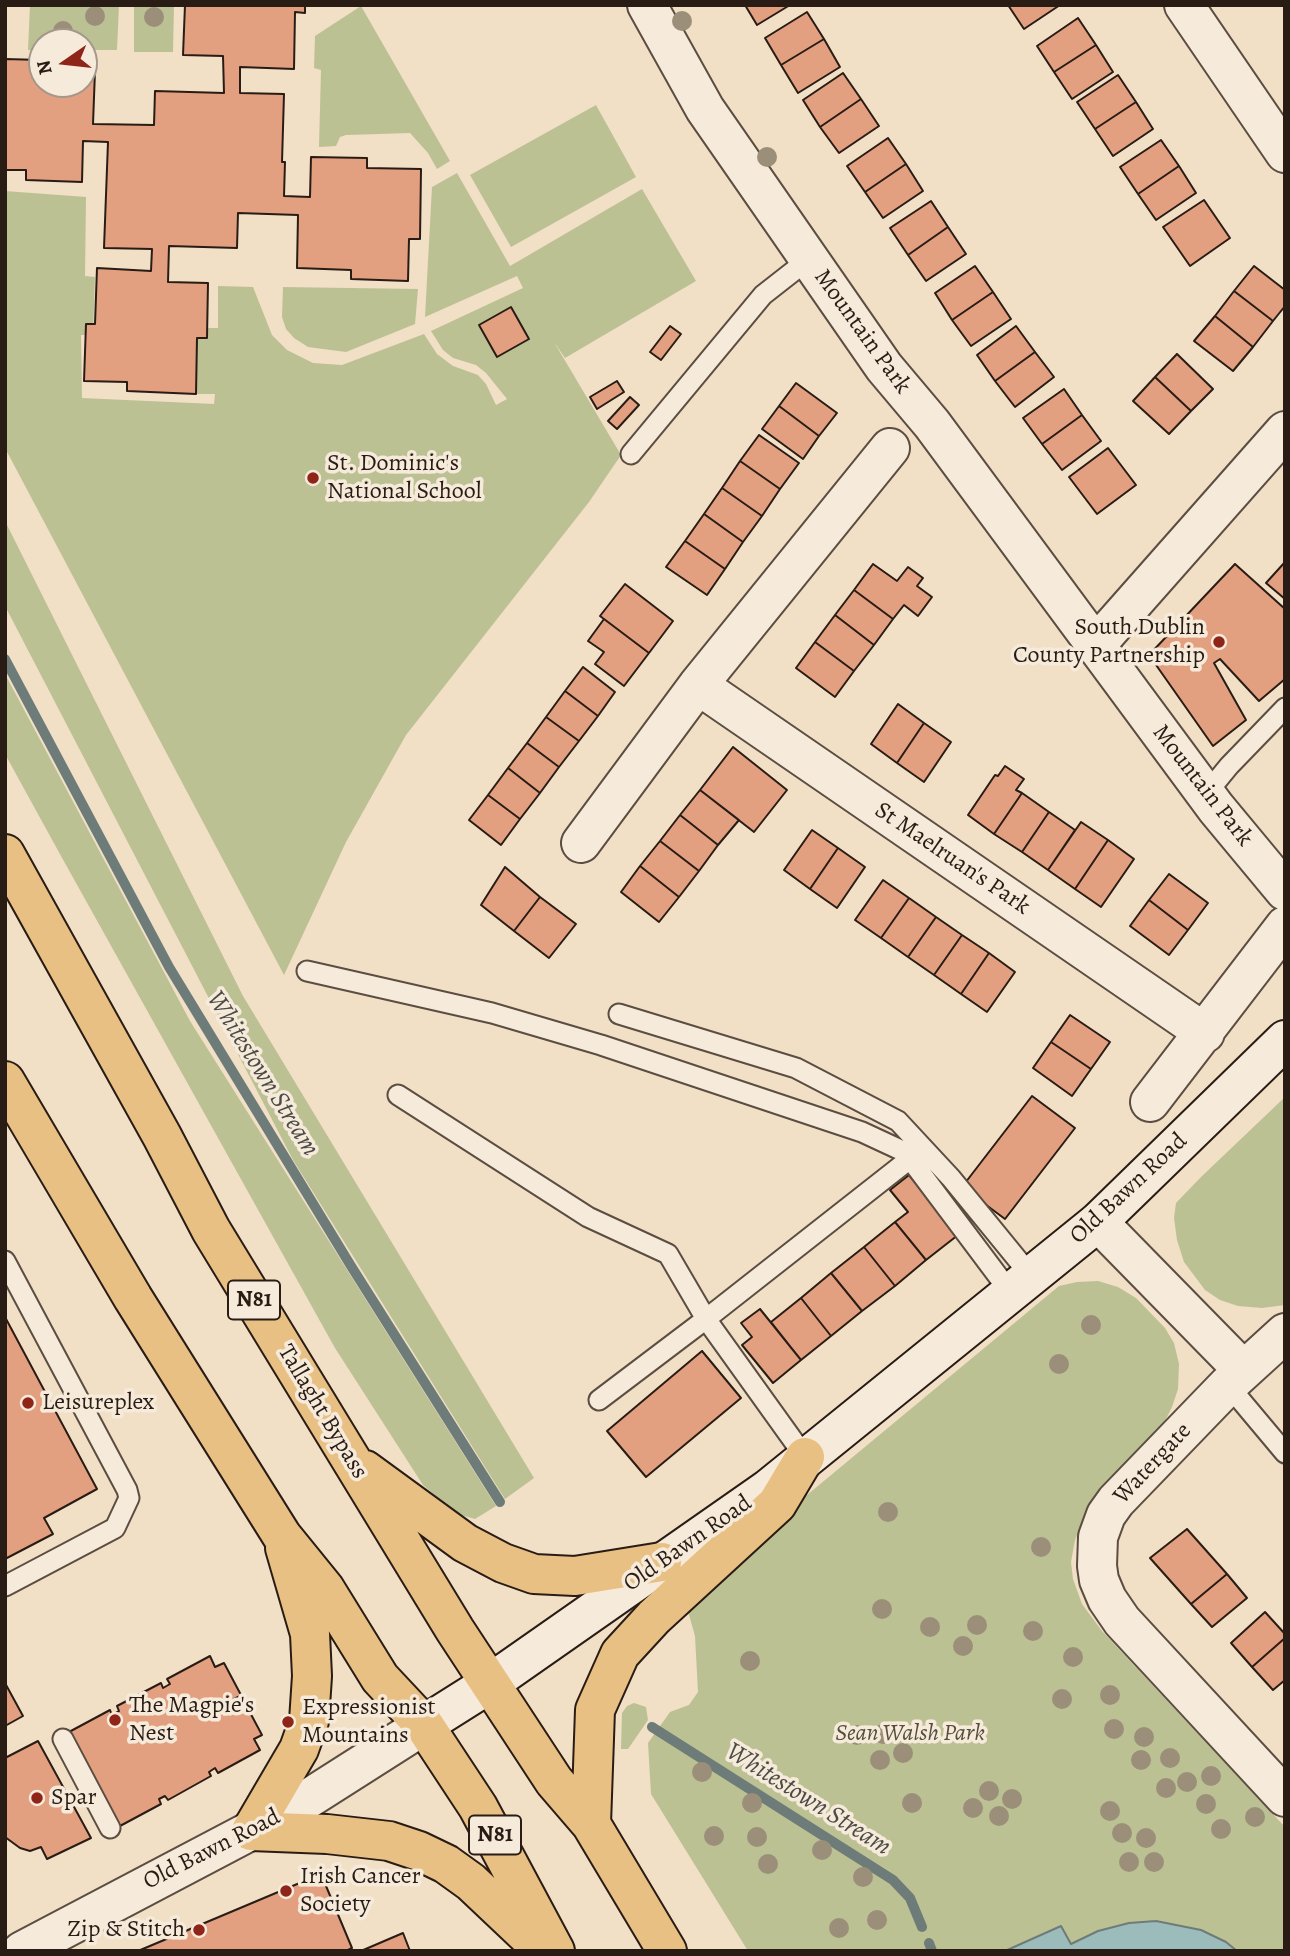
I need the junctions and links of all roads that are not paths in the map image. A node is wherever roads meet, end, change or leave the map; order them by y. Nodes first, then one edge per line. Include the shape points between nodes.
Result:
1 (647, 5) edge
2 (1184, 5) edge
3 (1285, 153) edge
4 (809, 259) junction
5 (1285, 431) edge
6 (890, 448) dead end
7 (631, 454) dead end
8 (1095, 646) junction
9 (698, 685) junction
10 (1285, 708) edge
11 (1206, 794) junction
12 (581, 843) dead end
13 (5, 854) edge
14 (1285, 891) edge
15 (1285, 926) edge
16 (307, 971) dead end
17 (619, 1014) dead end
18 (1205, 1033) junction
19 (1285, 1040) edge
20 (5, 1081) edge
21 (398, 1095) dead end
22 (1150, 1102) dead end
23 (911, 1158) junction
24 (1098, 1222) junction
25 (5, 1261) edge
26 (1021, 1284) junction
27 (706, 1319) junction
28 (1285, 1333) edge
29 (1236, 1378) junction
30 (599, 1400) dead end
31 (1285, 1453) edge
32 (806, 1457) junction
33 (352, 1461) junction
34 (282, 1536) junction
35 (662, 1562) junction
36 (5, 1586) edge
37 (489, 1684) junction
38 (424, 1725) junction
39 (63, 1740) dead end
40 (1285, 1797) edge
41 (591, 1825) junction
42 (110, 1828) dead end
43 (251, 1831) junction
44 (22, 1951) edge
45 (544, 1951) edge
46 (555, 1951) edge
47 (667, 1951) edge

1 - 4 street, Mountain Park via 705,109
2 - 3 street
4 - 7 lane via 763,295
4 - 8 street, Mountain Park via 884,367
5 - 8 street
6 - 9 street
8 - 11 street, Mountain Park
9 - 12 street
9 - 18 street, St Maelruan's Park
10 - 11 lane
11 - 14 street, Mountain Park
13 - 33 main road, Tallaght Bypass / N81 via 211,1230
15 - 18 street
16 - 23 lane via 492,1013 601,1045 862,1132
17 - 26 lane via 796,1068 898,1121 951,1178
18 - 22 street
19 - 24 street, Old Bawn Road
20 - 34 main road, N81 via 133,1298
21 - 27 lane via 588,1217 668,1254
23 - 26 lane
23 - 27 lane
24 - 26 street, Old Bawn Road
24 - 29 street
25 - 36 lane via 129,1498 115,1528
26 - 32 street, Old Bawn Road
27 - 30 lane
27 - 32 lane
28 - 29 street, Watergate
29 - 31 lane
29 - 40 street, Watergate via 1116,1501 1098,1537 1097,1566 1107,1600 1122,1621
32 - 35 street, Old Bawn Road
32 - 41 main road via 777,1504 620,1654 596,1710
33 - 35 main road via 465,1543 534,1574 575,1576
33 - 37 main road, Tallaght Bypass / N81
34 - 38 main road, N81 via 325,1589 380,1678
34 - 43 main road via 310,1634 309,1721 299,1749
35 - 37 street, Old Bawn Road
37 - 38 street, Old Bawn Road
37 - 41 main road, Tallaght Bypass / N81 via 554,1781
38 - 43 street, Old Bawn Road
38 - 46 main road, N81 via 491,1827
39 - 42 lane
41 - 47 main road, Tallaght Bypass / N81
43 - 44 street, Old Bawn Road
43 - 45 main road via 389,1841 419,1851 471,1882

